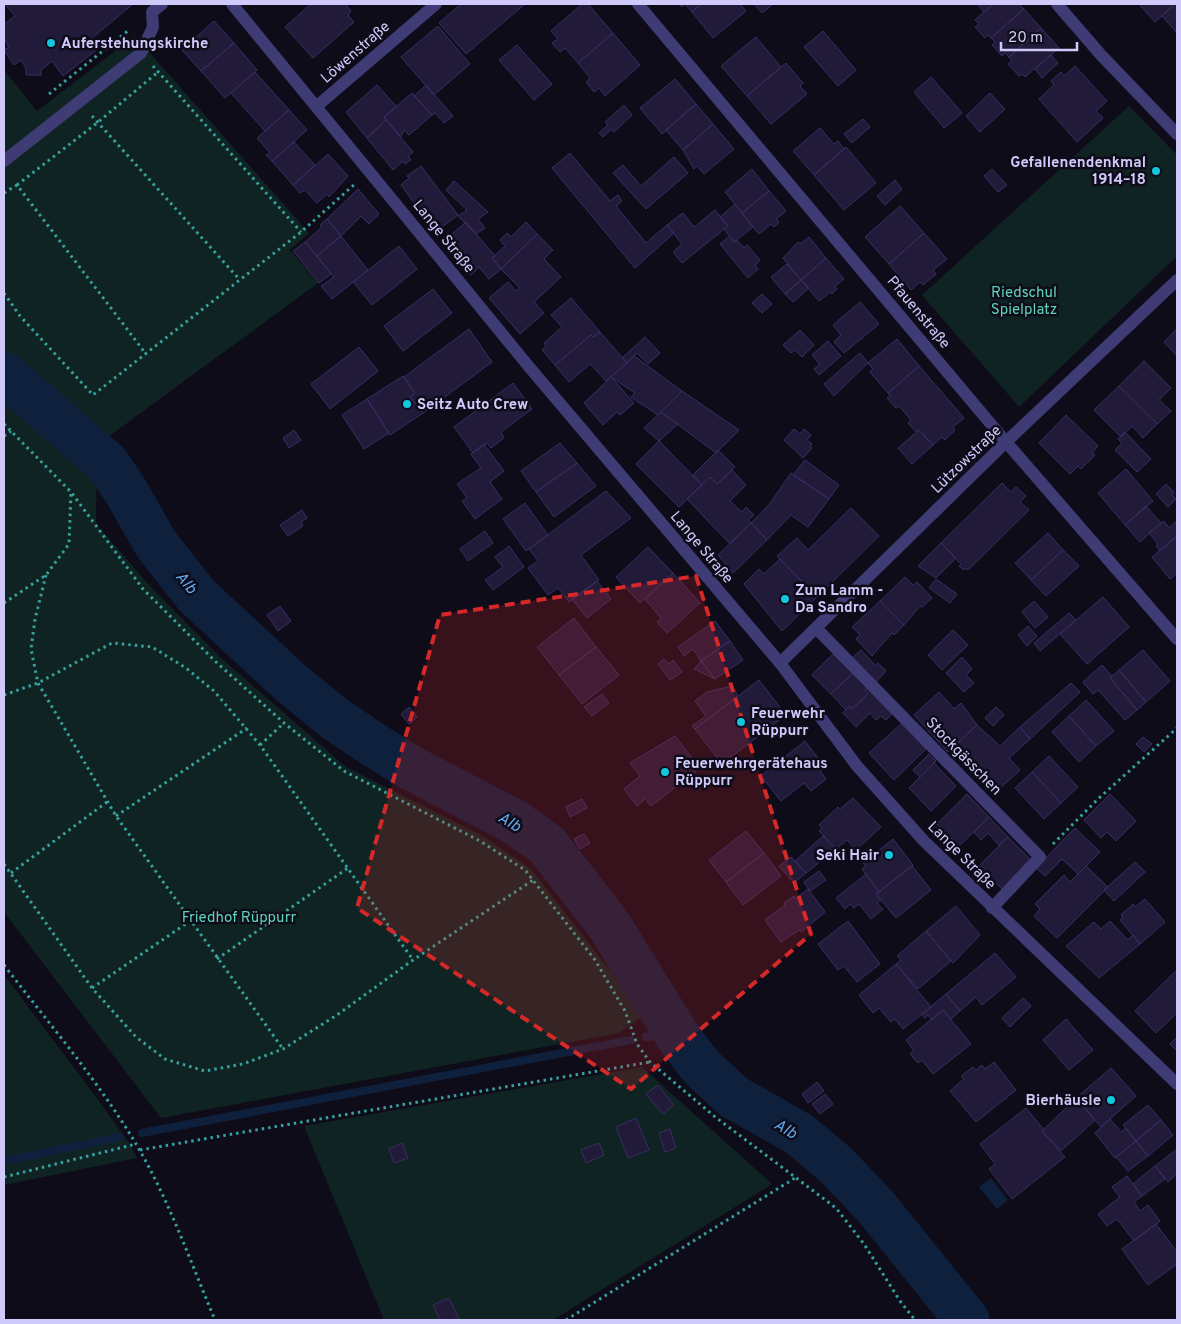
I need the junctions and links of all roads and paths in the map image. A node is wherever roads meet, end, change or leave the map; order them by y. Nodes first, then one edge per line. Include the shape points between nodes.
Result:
1 (232, 4) edge
2 (436, 4) edge
3 (638, 4) edge
4 (1057, 4) edge
5 (157, 8) edge
6 (141, 52) junction
7 (158, 72) junction
8 (49, 94) dead end
9 (80, 103) junction
10 (317, 106) junction
11 (98, 123) junction
12 (1177, 134) edge
13 (4, 161) edge
14 (370, 171) junction
15 (17, 185) junction
16 (4, 194) edge
17 (301, 232) junction
18 (240, 280) junction
19 (1177, 280) edge
20 (4, 294) edge
21 (146, 354) junction
22 (4, 424) edge
23 (10, 431) junction
24 (4, 436) edge
25 (1006, 442) junction
26 (70, 492) junction
27 (46, 575) junction
28 (4, 603) edge
29 (816, 628) junction
30 (1177, 640) edge
31 (780, 663) junction
32 (38, 683) junction
33 (4, 695) edge
34 (284, 723) junction
35 (247, 728) junction
36 (1177, 728) edge
37 (260, 745) junction
38 (107, 802) junction
39 (116, 816) junction
40 (1040, 857) junction
41 (4, 864) edge
42 (348, 868) junction
43 (11, 873) junction
44 (533, 880) junction
45 (992, 908) junction
46 (190, 921) junction
47 (217, 959) junction
48 (413, 960) junction
49 (4, 965) edge
50 (92, 988) junction
51 (282, 1049) junction
52 (650, 1062) junction
53 (1177, 1084) edge
54 (136, 1144) junction
55 (140, 1150) junction
56 (4, 1177) edge
57 (795, 1178) junction
58 (215, 1320) edge
59 (566, 1320) edge
60 (915, 1320) edge

1 - 10 street, Lange Straße
2 - 10 street, Löwenstraße
3 - 25 street, Pfauenstraße
4 - 12 street
5 - 6 street via 153,27
5 - 8 path
6 - 7 path
6 - 9 street
7 - 11 path
7 - 17 path
9 - 11 path
9 - 13 street
10 - 14 street, Lange Straße
11 - 15 path
11 - 18 path
14 - 17 path
14 - 31 street, Lange Straße via 524,361
15 - 16 path
15 - 21 path
17 - 18 path
18 - 21 path
19 - 25 street, Lützowstraße
20 - 21 path via 20,316 93,395
22 - 23 path
23 - 24 path
23 - 26 path
25 - 29 street, Lützowstraße
25 - 30 street, Pfauenstraße
26 - 27 path via 69,544
26 - 34 path via 143,589 216,662
27 - 28 path
27 - 32 path via 30,649
29 - 31 street, Lützowstraße
29 - 40 street, Stockgässchen
31 - 45 street, Lange Straße via 857,766 924,842
32 - 33 path
32 - 35 path via 112,642 152,647 186,668 214,691
32 - 38 path
34 - 37 path
34 - 44 path via 344,771 480,841 525,870
35 - 37 path
35 - 39 path
36 - 40 path
37 - 42 path
38 - 39 path
38 - 43 path
39 - 46 path
40 - 45 street
41 - 43 path
42 - 47 path
42 - 48 path
43 - 50 path
44 - 48 path
44 - 52 path via 595,960 628,1018 637,1044
45 - 53 street, Lange Straße
46 - 47 path
46 - 50 path
47 - 51 path
48 - 51 path via 337,1015
49 - 54 path
50 - 51 path via 136,1037 165,1059 205,1071 243,1064
52 - 55 path
52 - 57 path
54 - 55 path
54 - 56 path
55 - 58 path via 168,1207
57 - 59 path
57 - 60 path via 836,1208

